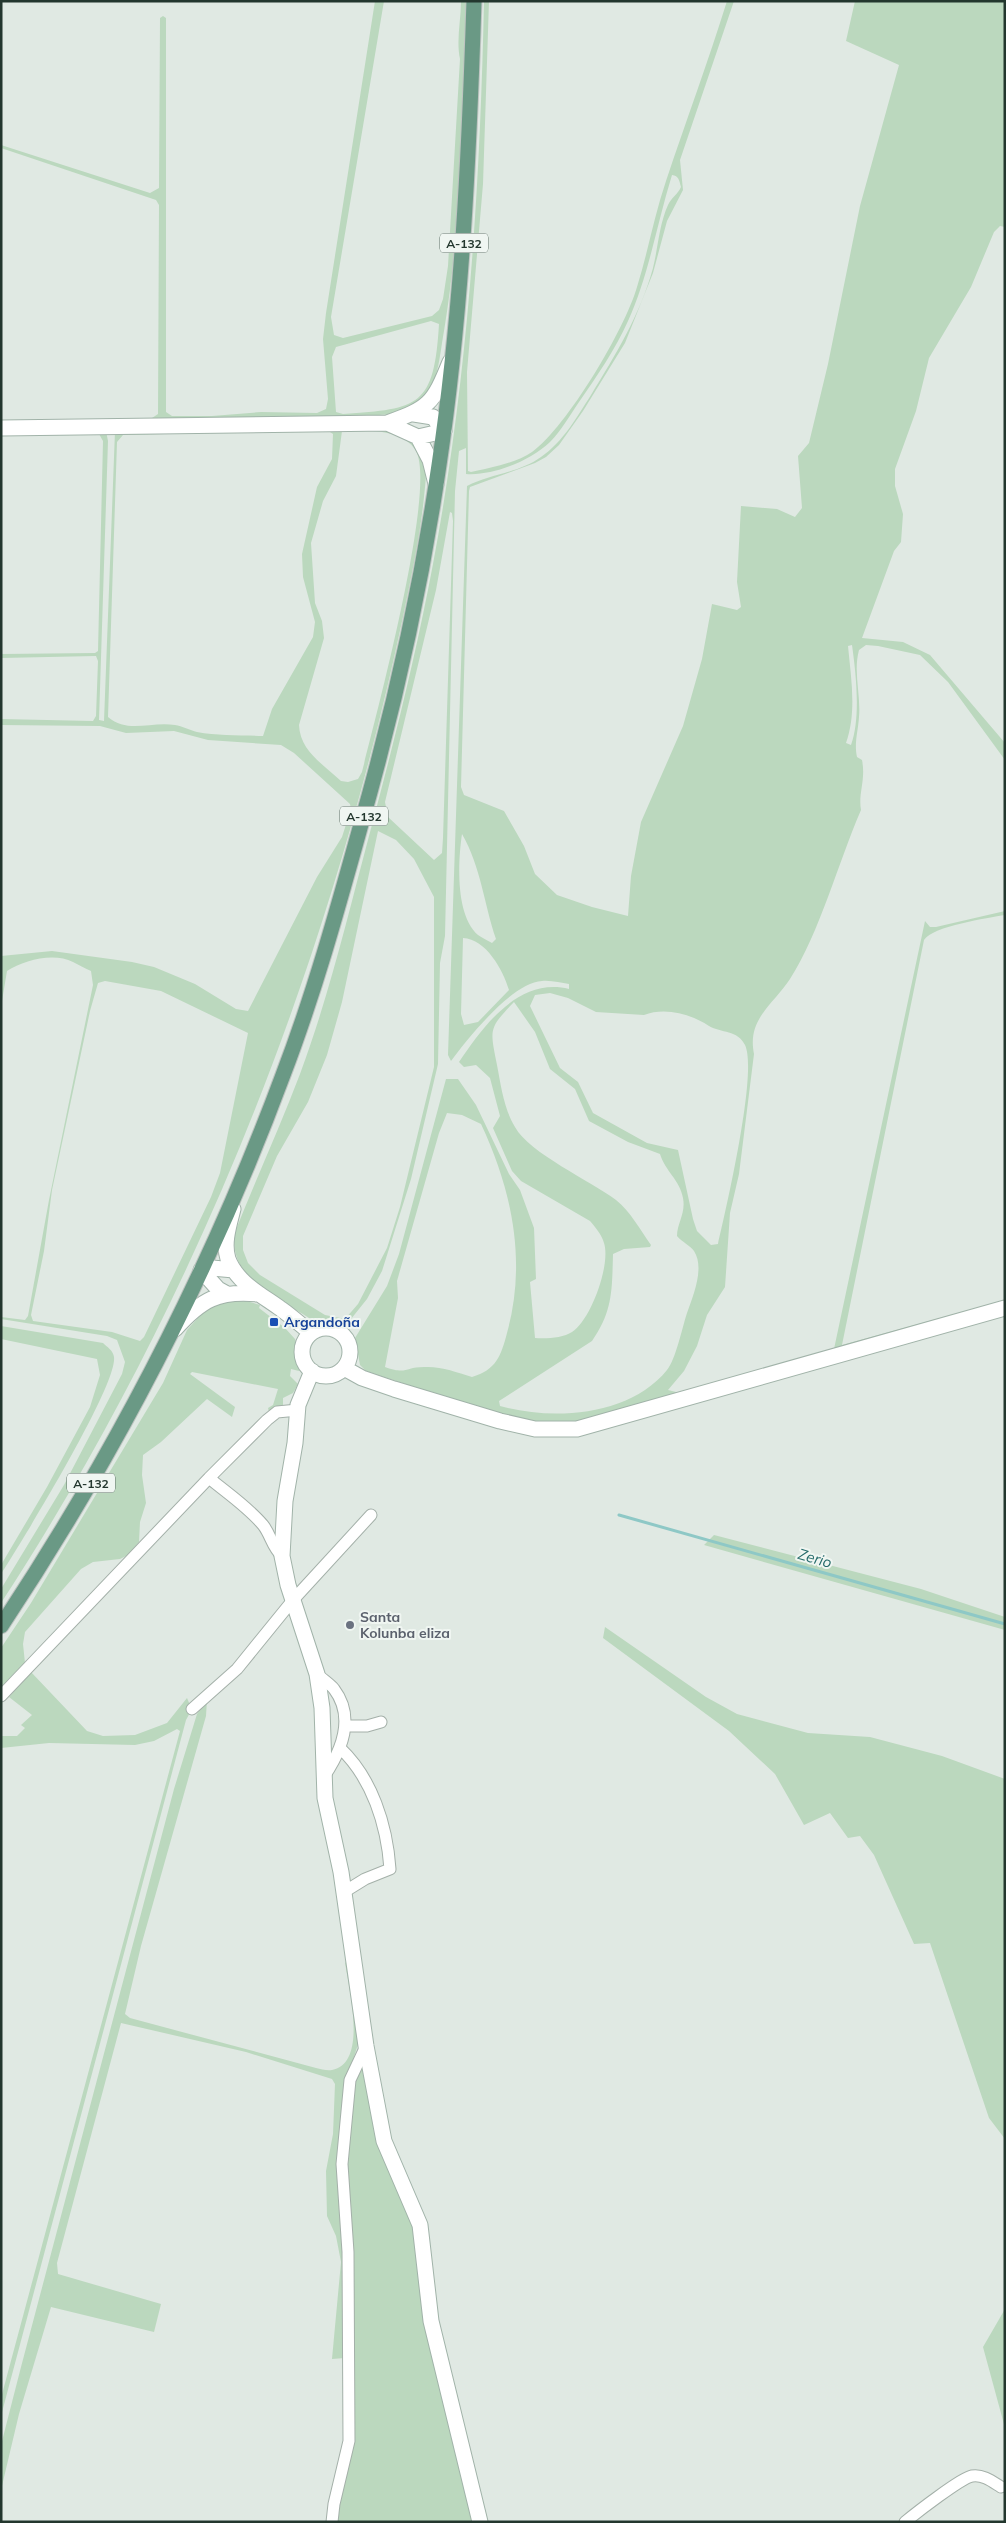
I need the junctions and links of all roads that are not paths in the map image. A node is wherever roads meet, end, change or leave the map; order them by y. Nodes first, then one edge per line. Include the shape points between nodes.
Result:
1 (474, 1) edge
2 (454, 354) junction
3 (414, 414) junction
4 (387, 423) junction
5 (1, 428) edge
6 (444, 431) junction
7 (418, 437) junction
8 (436, 484) junction
9 (238, 1188) junction
10 (201, 1270) junction
11 (234, 1270) junction
12 (227, 1294) junction
13 (258, 1294) junction
14 (1005, 1308) edge
15 (171, 1333) junction
16 (311, 1334) junction
17 (344, 1368) junction
18 (312, 1371) junction
19 (298, 1410) junction
20 (209, 1478) junction
21 (371, 1515) dead end
22 (282, 1556) junction
23 (293, 1600) junction
24 (1, 1626) edge
25 (317, 1674) junction
26 (1, 1696) edge
27 (192, 1709) dead end
28 (381, 1722) dead end
29 (345, 1726) junction
30 (340, 1748) junction
31 (323, 1778) junction
32 (344, 1892) junction
33 (366, 2046) junction
34 (1001, 2487) dead end
35 (332, 2522) edge
36 (480, 2522) edge
37 (905, 2522) edge

1 - 2 main road, A-132 via 463,264
2 - 3 street via 436,392
2 - 6 main road, A-132
3 - 4 street
3 - 6 street via 433,416
4 - 5 street
4 - 7 street
6 - 7 street
6 - 8 main road, A-132
7 - 8 street via 430,460
8 - 9 main road, A-132 via 408,634 356,846 301,1024
9 - 10 main road, A-132
9 - 11 street via 226,1240 228,1258
10 - 11 street
10 - 12 street
10 - 15 main road, A-132
11 - 13 street
12 - 13 street
12 - 15 street via 211,1298 193,1309
13 - 16 street
14 - 17 street via 577,1429 535,1429 508,1423 394,1389
15 - 24 main road, A-132 via 110,1451
16 - 17 street via 325,1328 344,1336 350,1352
16 - 18 street via 304,1343 303,1355
17 - 18 street via 329,1376
18 - 19 street
19 - 20 street via 277,1412
19 - 22 street via 284,1501
20 - 22 street via 252,1513
20 - 26 street
21 - 23 street
22 - 23 street
23 - 25 street
23 - 27 street via 237,1669
25 - 29 street via 334,1690 346,1718
25 - 31 street via 323,1725
28 - 29 street
29 - 30 street
30 - 31 street
30 - 32 street via 353,1760 371,1790 384,1828 390,1868
31 - 32 street
32 - 33 street
33 - 35 street via 350,2080 342,2164 348,2252 349,2441
33 - 36 street via 384,2141 420,2225 432,2321
34 - 37 street via 986,2478 972,2476

